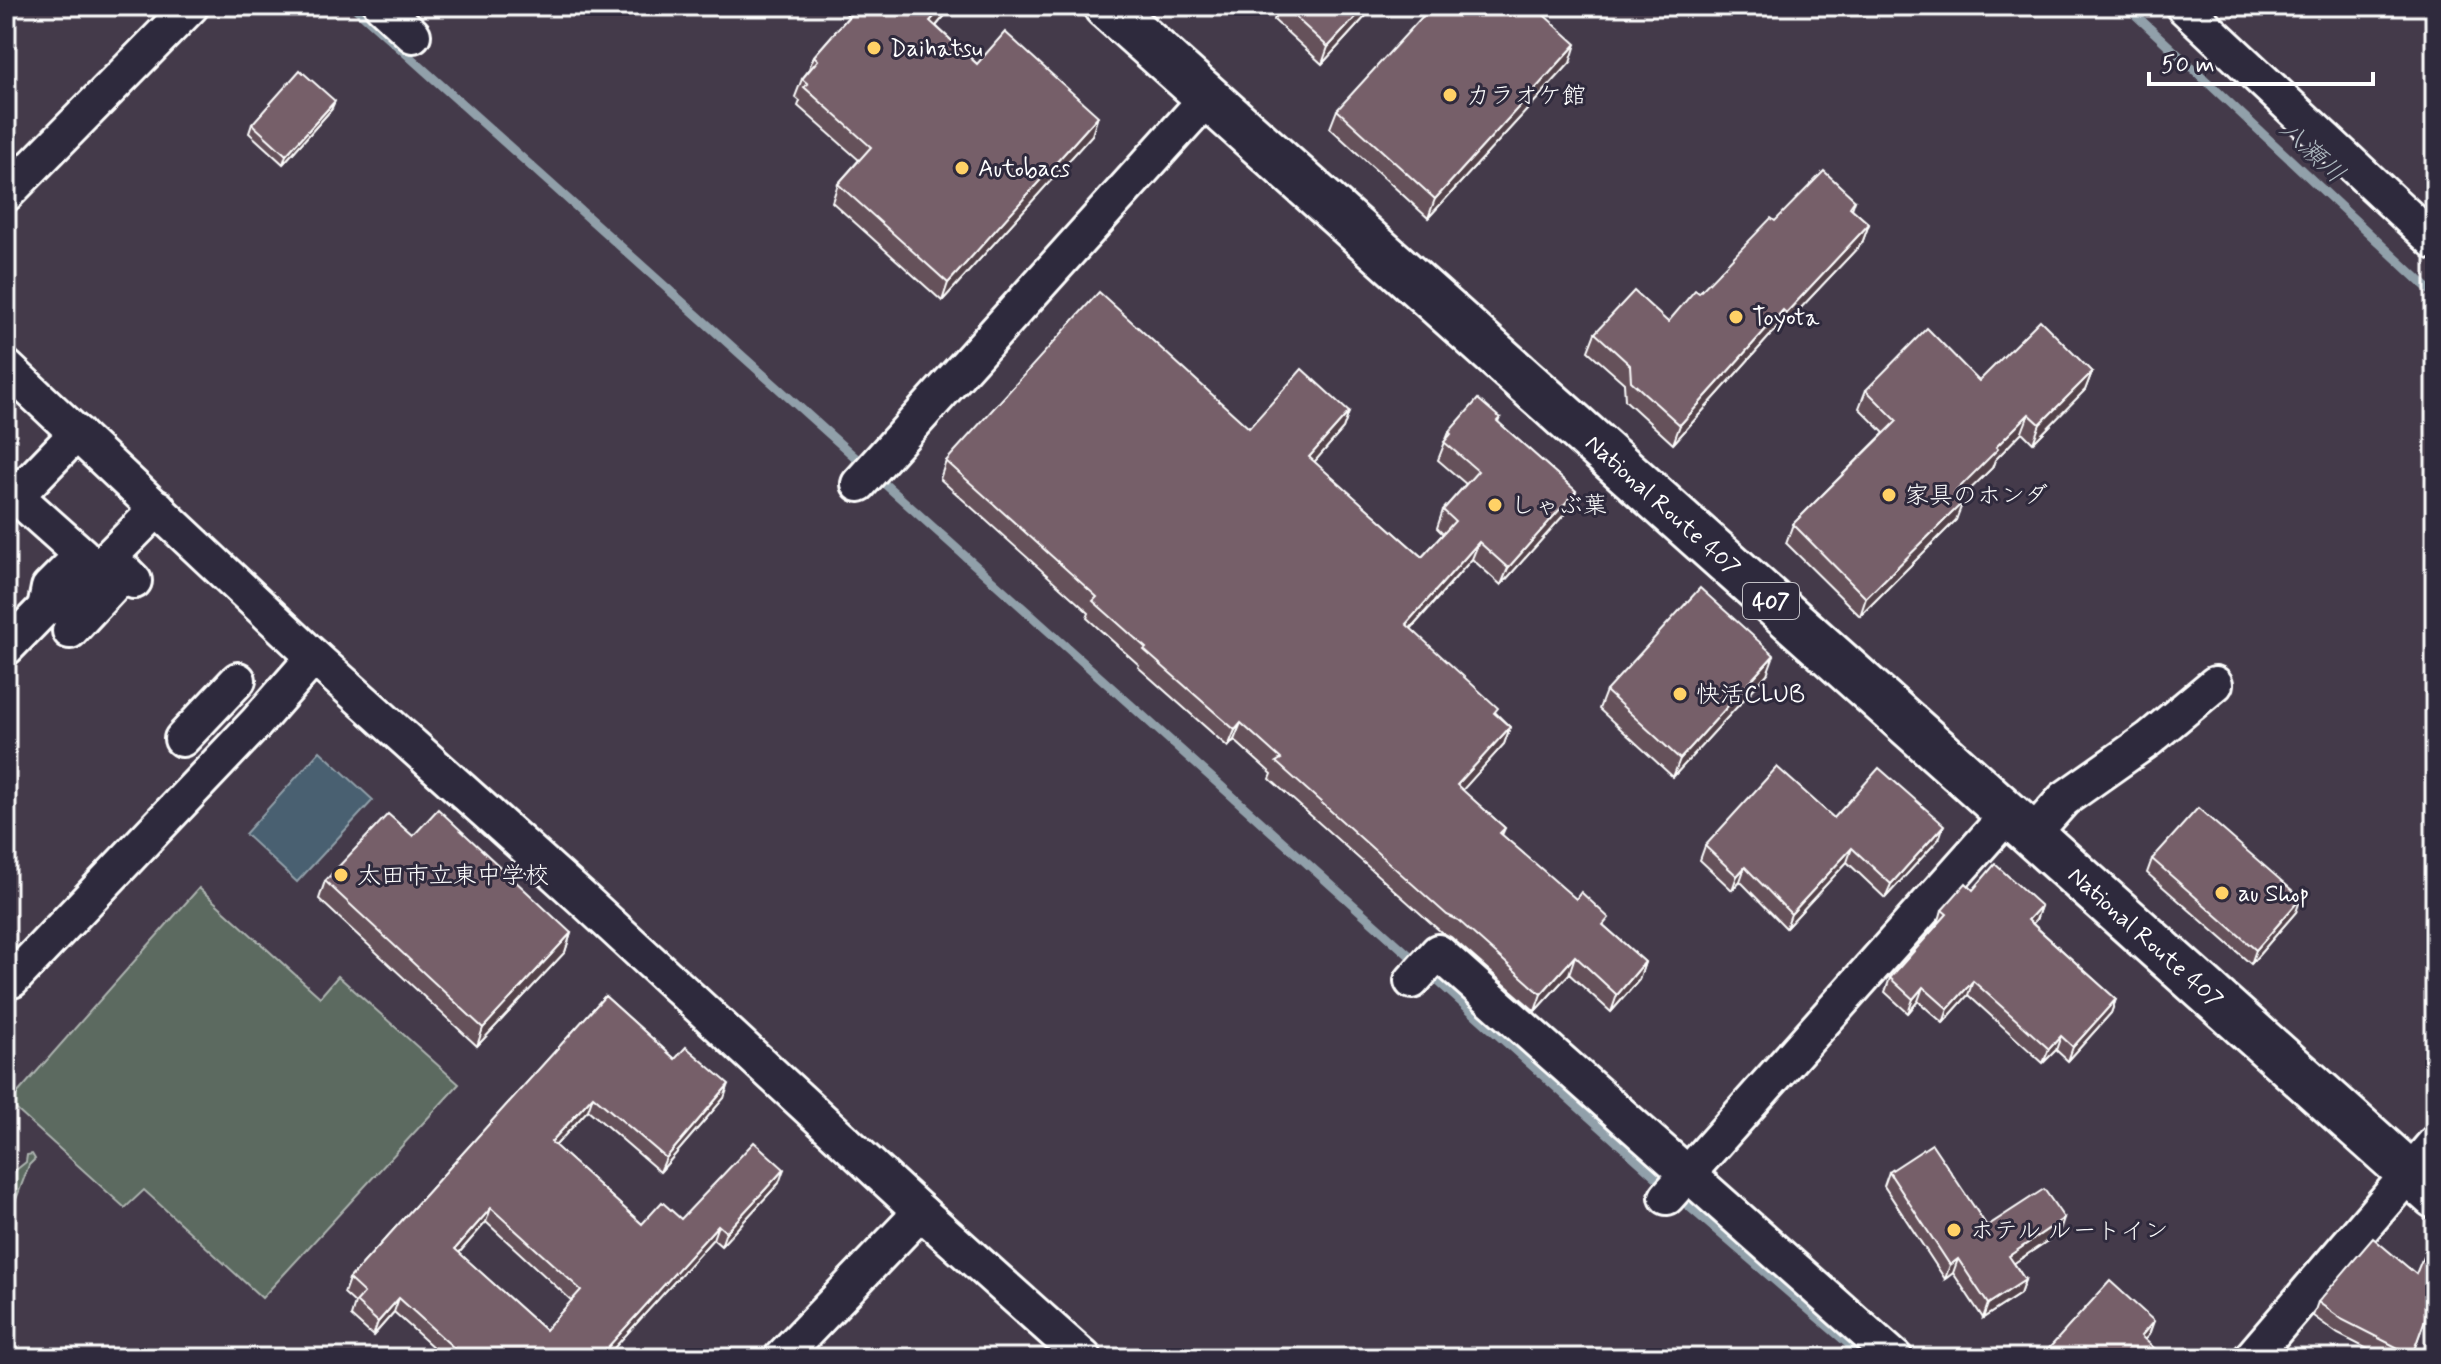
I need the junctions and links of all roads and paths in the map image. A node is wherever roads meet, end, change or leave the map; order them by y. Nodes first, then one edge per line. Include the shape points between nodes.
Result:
1 (191, 6) edge
2 (382, 6) edge
3 (1106, 6) edge
4 (2183, 6) edge
5 (413, 35) dead end
6 (1207, 98) junction
7 (6, 194) edge
8 (2435, 242) edge
9 (6, 367) edge
10 (77, 433) junction
11 (867, 475) dead end
12 (158, 508) junction
13 (134, 581) dead end
14 (45, 608) junction
15 (70, 631) dead end
16 (6, 648) edge
17 (314, 657) junction
18 (238, 680) dead end
19 (2215, 684) dead end
20 (182, 739) dead end
21 (2020, 825) junction
22 (1421, 971) dead end
23 (6, 974) edge
24 (2426, 1171) edge
25 (1679, 1184) junction
26 (921, 1212) junction
27 (1074, 1355) edge
28 (781, 1358) edge
29 (1895, 1358) edge
30 (2251, 1358) edge

1 - 7 street
2 - 5 street
3 - 6 highway, National Route 407 / 407
4 - 8 street
6 - 11 street
6 - 21 highway, National Route 407 / 407
9 - 10 street
10 - 12 street
10 - 14 street via 16,496 82,555 49,588
12 - 14 street via 63,604
12 - 17 street
13 - 15 street via 125,572
14 - 16 street
17 - 23 street via 12,980
17 - 26 street
18 - 20 street
19 - 21 street via 2149,739
21 - 24 highway, National Route 407 / 407
21 - 25 street
22 - 25 street via 1438,952
24 - 30 street
25 - 29 street
26 - 27 street
26 - 28 street

